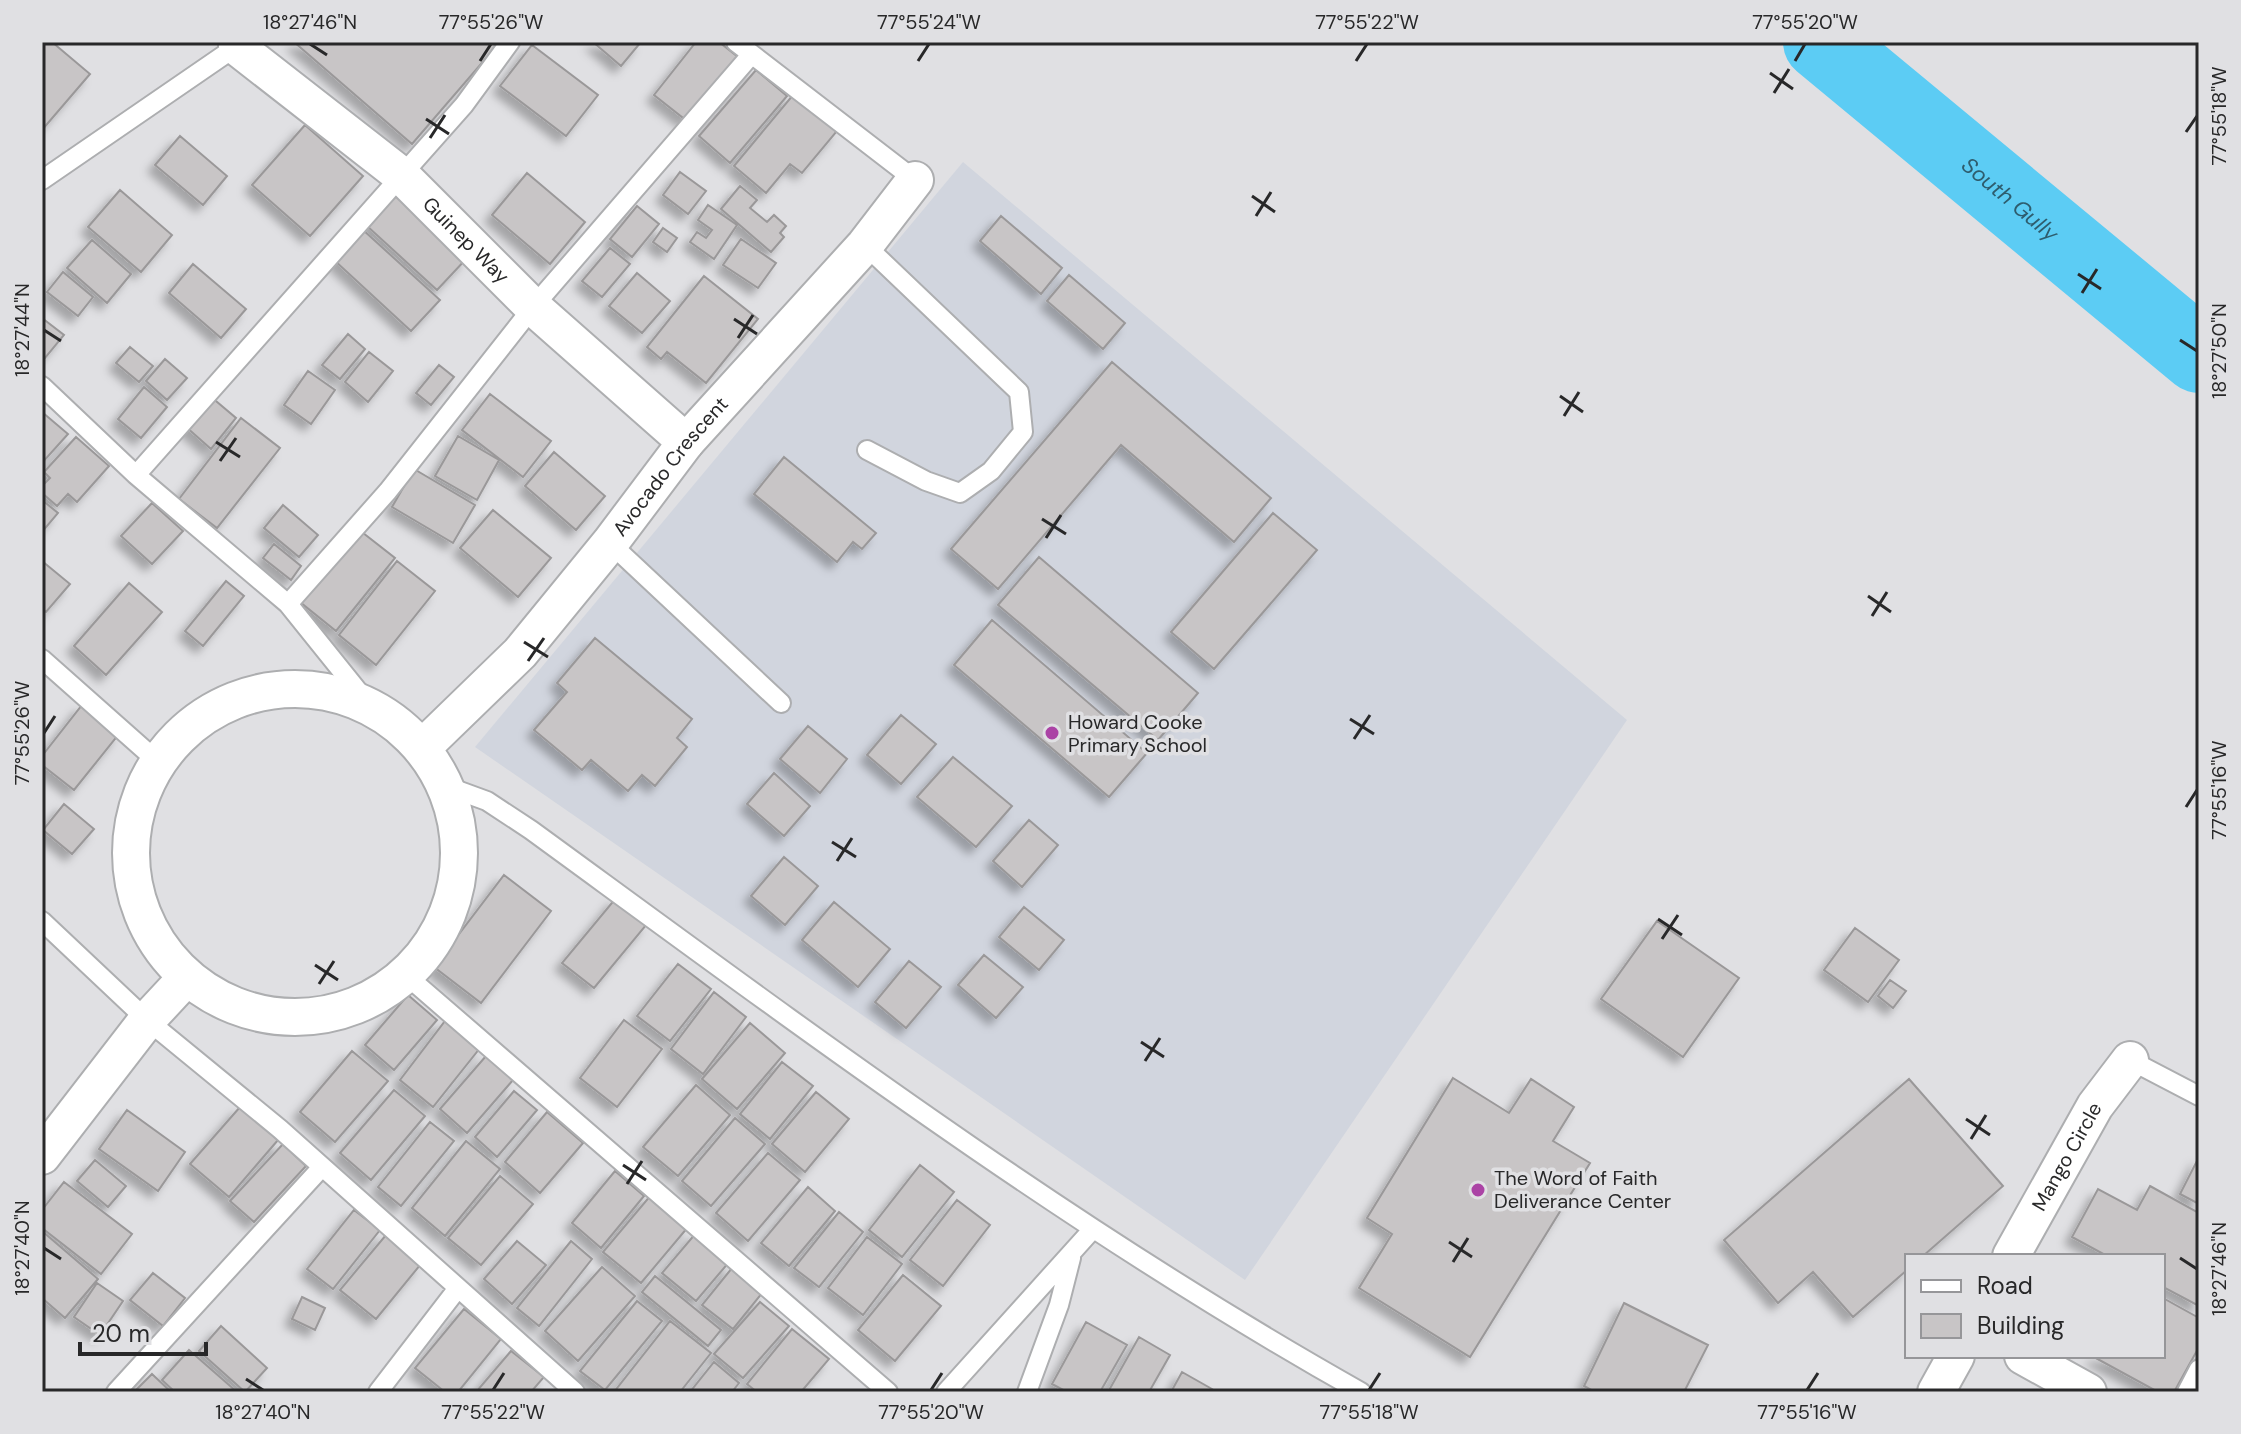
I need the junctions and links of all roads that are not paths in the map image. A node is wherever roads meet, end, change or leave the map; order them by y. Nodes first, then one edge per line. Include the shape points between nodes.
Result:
1 (510, 42) edge
2 (736, 42) edge
3 (239, 45) edge
4 (751, 55) junction
5 (401, 175) junction
6 (42, 180) edge
7 (915, 180) joint
8 (865, 245) junction
9 (533, 307) junction
10 (42, 386) edge
11 (686, 442) junction
12 (867, 450) dead end
13 (136, 475) junction
14 (610, 543) junction
15 (288, 604) junction
16 (42, 659) edge
17 (781, 703) dead end
18 (370, 706) junction
19 (422, 748) junction
20 (157, 761) junction
21 (446, 786) junction
22 (42, 921) edge
23 (407, 976) junction
24 (187, 977) junction
25 (147, 1020) junction
26 (2130, 1060) joint
27 (2199, 1096) edge
28 (42, 1156) edge
29 (322, 1167) junction
30 (1092, 1230) junction
31 (2012, 1254) edge
32 (1072, 1255) junction
33 (458, 1288) junction
34 (1955, 1358) edge
35 (2027, 1358) edge
36 (2199, 1369) edge
37 (116, 1392) edge
38 (378, 1392) edge
39 (575, 1392) edge
40 (888, 1392) edge
41 (946, 1392) edge
42 (1027, 1392) edge
43 (1361, 1392) edge
44 (1936, 1392) edge
45 (2088, 1392) edge
46 (2187, 1392) edge

1 - 5 lane via 464,105
2 - 4 lane
3 - 5 street, Guinep Way
3 - 6 lane
4 - 7 lane
4 - 9 lane
5 - 9 street, Guinep Way
5 - 13 lane
7 - 8 street, Avocado Crescent
8 - 11 street, Avocado Crescent
8 - 12 lane via 1019,392 1023,432 991,471 960,493
9 - 11 street, Guinep Way
9 - 15 lane via 388,491
10 - 13 lane
11 - 14 street, Avocado Crescent
13 - 15 lane
14 - 17 lane
14 - 19 street, Avocado Crescent via 520,653
15 - 18 lane
16 - 20 lane
18 - 19 street
18 - 20 street via 301,688 253,693 209,712
19 - 21 street
20 - 24 street via 135,815 132,875 150,930
21 - 23 street via 460,836 457,888 439,935
21 - 30 lane via 487,801 531,830 878,1083
22 - 25 lane
23 - 24 street via 366,1002 321,1016 273,1016 227,1003
23 - 40 lane
24 - 25 street
25 - 28 street
25 - 29 lane
26 - 27 lane
26 - 31 street, Mango Circle via 2095,1106
29 - 33 lane
29 - 37 lane
30 - 32 lane
30 - 43 lane via 1231,1319
32 - 41 lane
32 - 42 lane
33 - 38 lane
33 - 39 lane
34 - 44 street
35 - 45 street
36 - 46 lane

